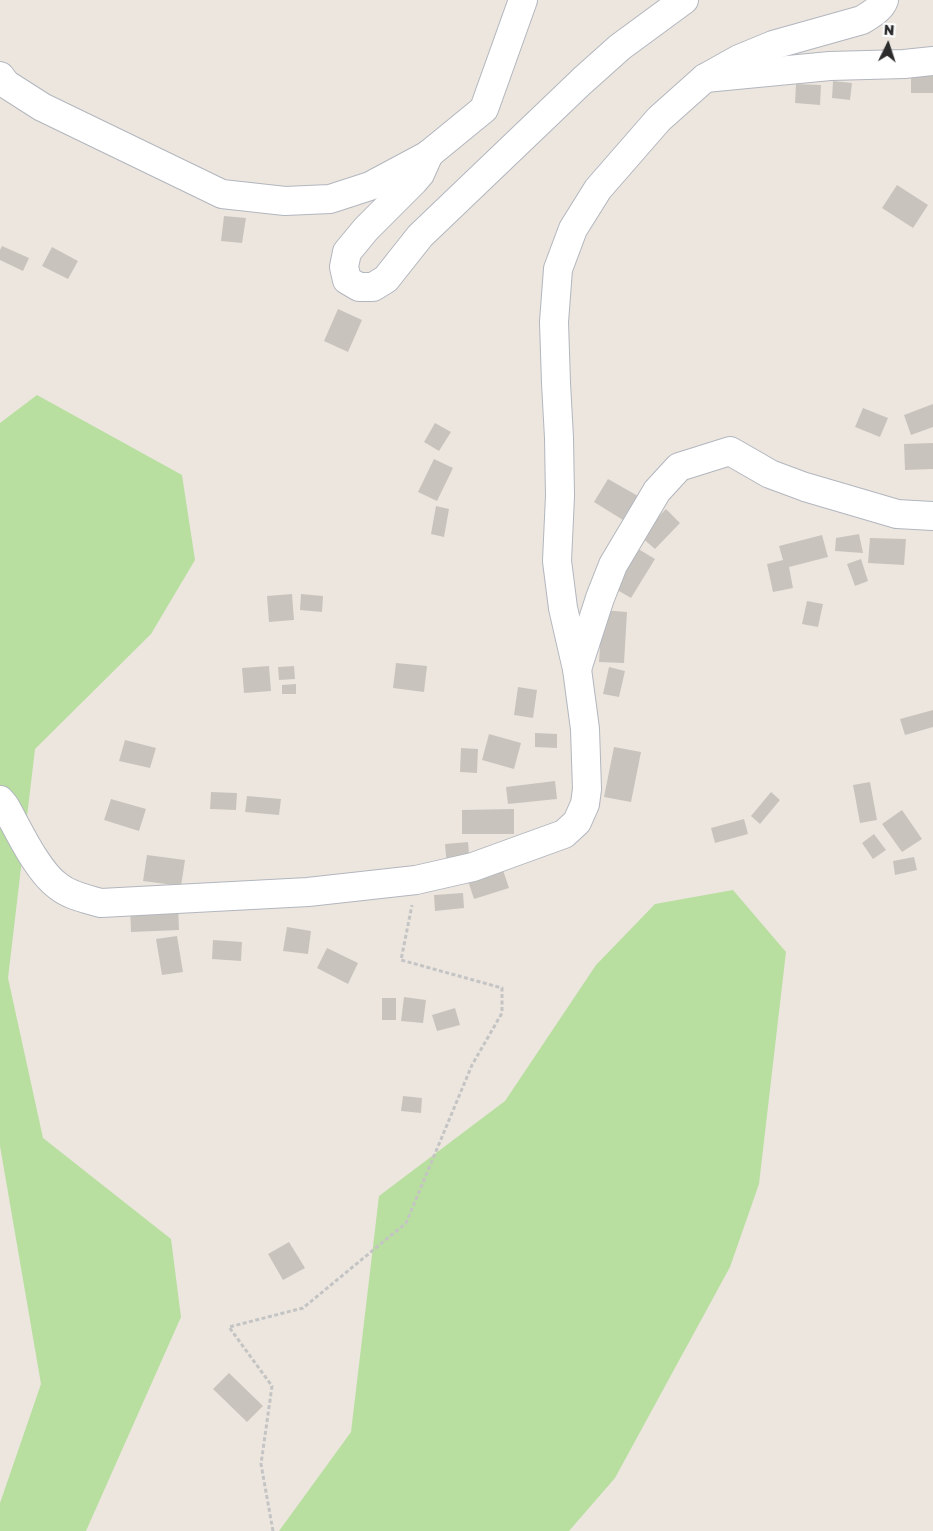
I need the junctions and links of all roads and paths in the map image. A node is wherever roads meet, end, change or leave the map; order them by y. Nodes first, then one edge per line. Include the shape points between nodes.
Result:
1 (524, 0) edge
2 (684, 0) edge
3 (884, 0) edge
4 (933, 60) edge
5 (0, 76) edge
6 (705, 78) junction
7 (428, 154) junction
8 (933, 516) edge
9 (577, 669) junction
10 (0, 800) edge
11 (416, 880) junction
12 (273, 1531) edge

1 - 7 main road via 484,109
2 - 7 main road via 620,47 582,81 420,236 386,279 373,287 359,287 347,280 344,267 347,252 420,174
3 - 6 main road via 862,20 773,45
4 - 6 main road
5 - 7 main road via 6,84 42,107 222,194 285,201 330,199 370,186
6 - 9 main road via 659,119 598,189 573,229 558,269 554,322 560,496 557,561 563,608
8 - 9 main road via 897,514 805,488 770,474 730,450 679,467 657,491 613,566
9 - 11 main road via 585,729 587,789 577,822 564,834 474,867
10 - 11 main road via 43,872 58,887 101,903 308,892
11 - 12 path via 401,960 502,988 502,1013 472,1064 406,1223 303,1308 229,1327 272,1386 260,1464

